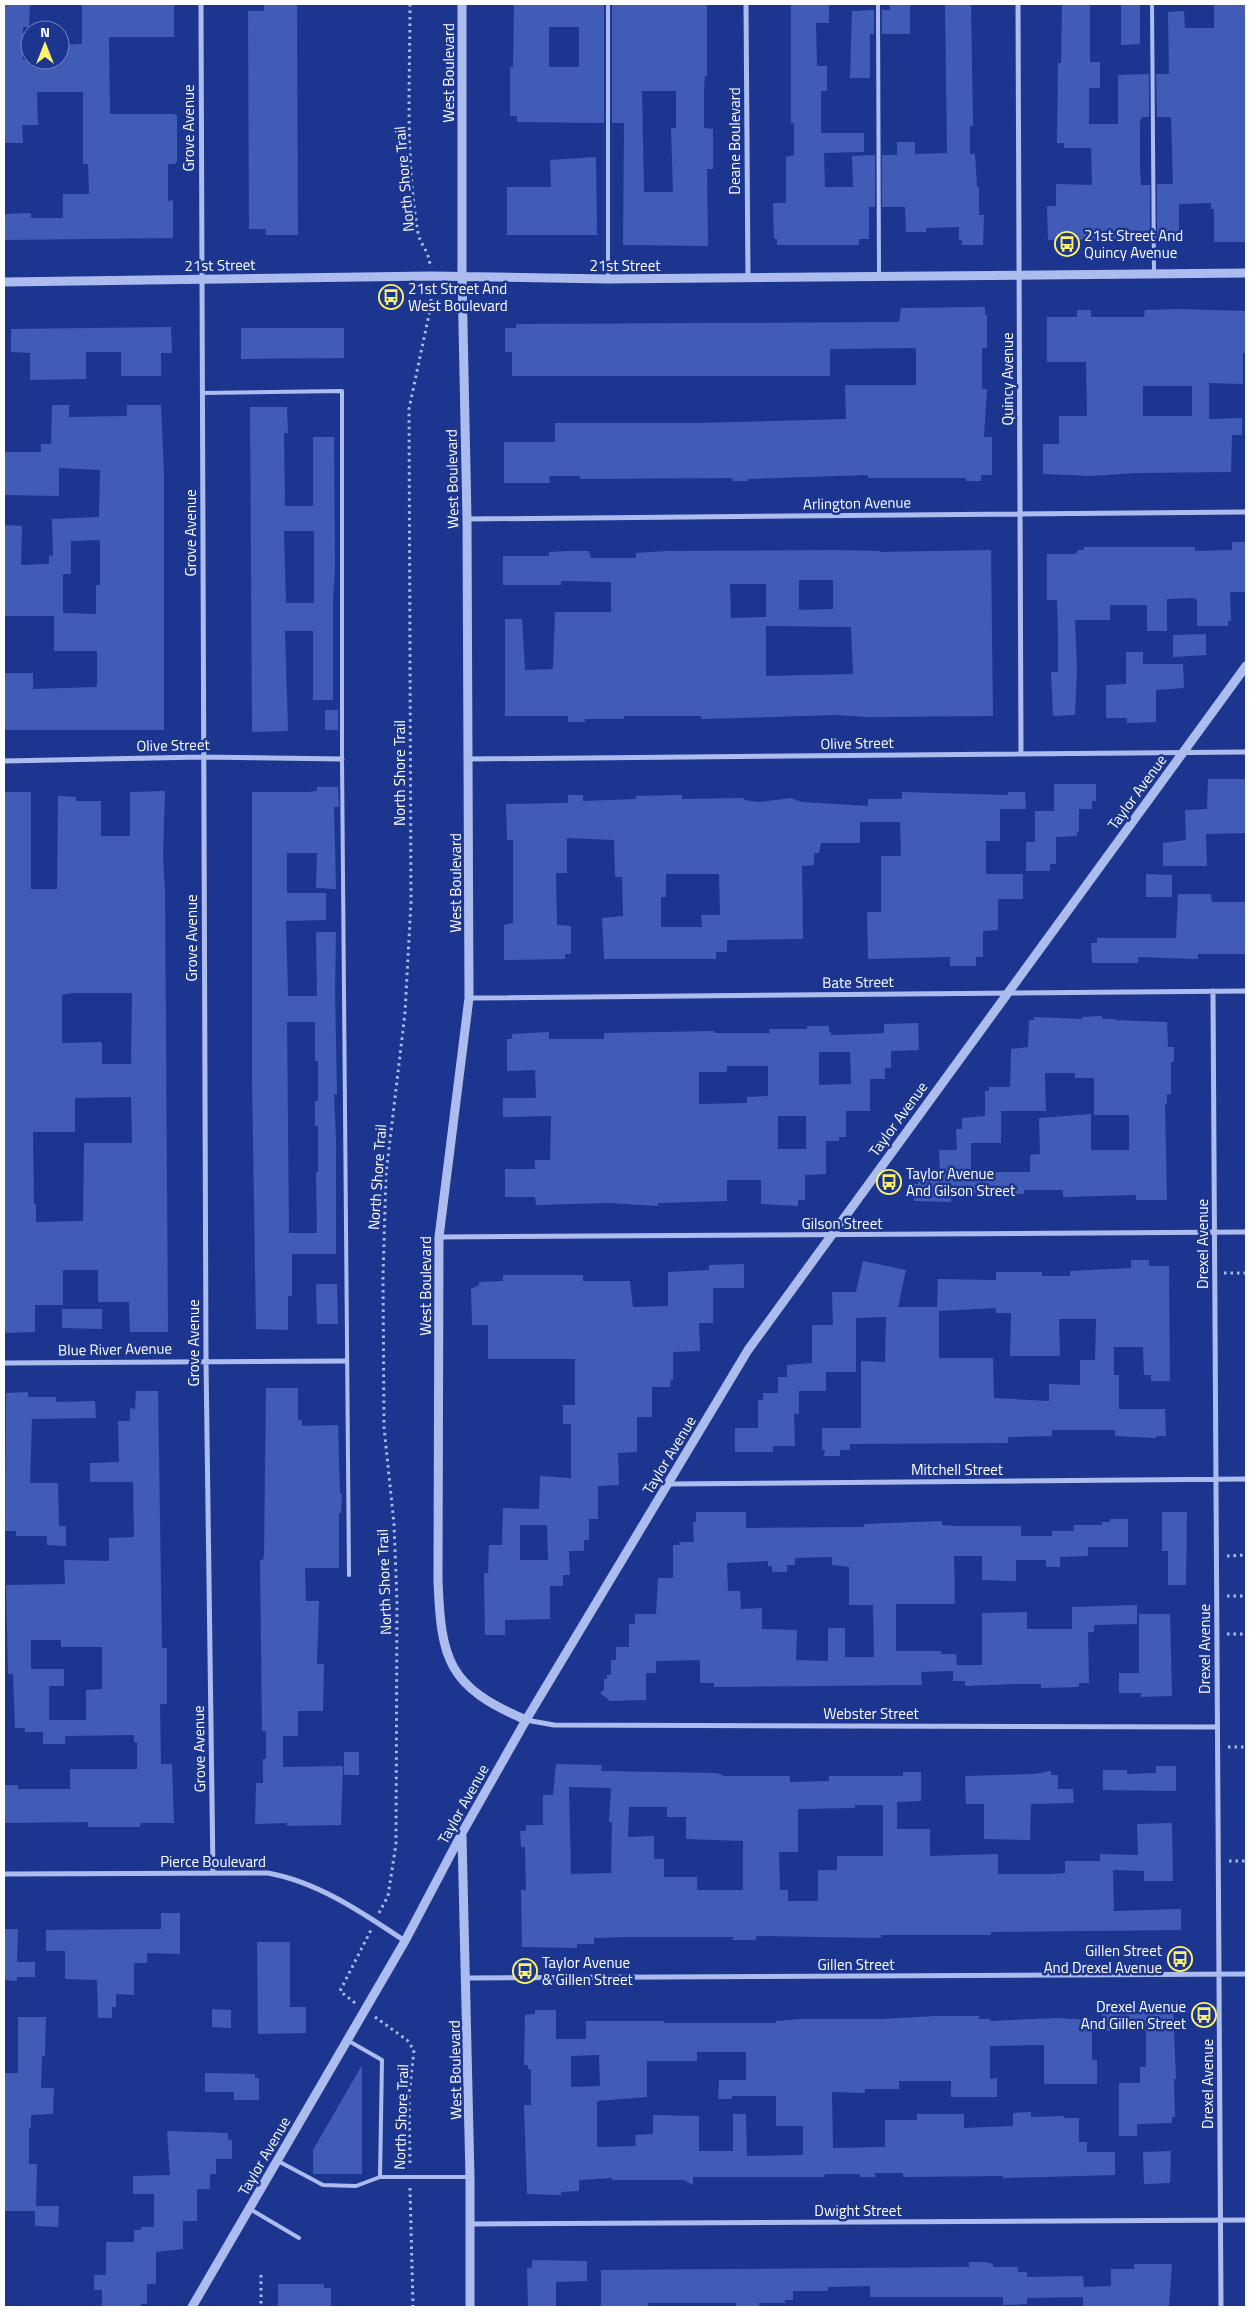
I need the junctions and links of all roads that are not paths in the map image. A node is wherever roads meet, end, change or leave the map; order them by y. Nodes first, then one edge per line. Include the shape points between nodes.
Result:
1 (201, 4) edge
2 (462, 4) edge
3 (608, 4) edge
4 (746, 4) edge
5 (878, 4) edge
6 (1018, 4) edge
7 (1152, 4) edge
8 (1246, 273) edge
9 (1154, 274) junction
10 (1019, 275) junction
11 (879, 276) junction
12 (462, 277) junction
13 (748, 278) junction
14 (200, 279) junction
15 (608, 279) junction
16 (4, 282) edge
17 (202, 393) junction
18 (1246, 512) edge
19 (1020, 514) junction
20 (467, 520) junction
21 (1246, 666) edge
22 (1183, 752) junction
23 (1246, 752) edge
24 (1021, 754) junction
25 (202, 757) junction
26 (468, 759) junction
27 (342, 760) junction
28 (4, 761) edge
29 (1213, 991) junction
30 (1246, 991) edge
31 (1007, 993) junction
32 (469, 998) junction
33 (1214, 1232) junction
34 (1246, 1232) edge
35 (830, 1236) junction
36 (438, 1237) junction
37 (206, 1361) junction
38 (346, 1361) junction
39 (4, 1363) edge
40 (1246, 1479) edge
41 (1216, 1480) junction
42 (668, 1484) junction
43 (349, 1575) dead end
44 (526, 1720) junction
45 (1217, 1727) junction
46 (462, 1833) junction
47 (213, 1873) junction
48 (4, 1874) edge
49 (405, 1941) junction
50 (1219, 1974) junction
51 (1246, 1974) edge
52 (466, 1978) junction
53 (346, 2040) junction
54 (278, 2161) junction
55 (380, 2176) junction
56 (470, 2176) junction
57 (250, 2209) junction
58 (1220, 2220) junction
59 (1246, 2220) edge
60 (471, 2224) junction
61 (299, 2238) dead end
62 (192, 2307) edge
63 (470, 2307) edge
64 (1221, 2307) edge

1 - 14 street, Grove Avenue
2 - 12 street, West Boulevard
3 - 15 lane
4 - 13 street, Deane Boulevard
5 - 11 lane
6 - 10 street, Quincy Avenue
7 - 9 lane
8 - 9 street, 21st Street
9 - 10 street, 21st Street
10 - 11 street, 21st Street
10 - 19 street, Quincy Avenue
11 - 13 street, 21st Street
12 - 14 street, 21st Street
12 - 15 street, 21st Street
12 - 20 street, West Boulevard
13 - 15 street, 21st Street
14 - 16 street, 21st Street
14 - 17 street, Grove Avenue
17 - 25 street, Grove Avenue
17 - 27 lane via 342,391
18 - 19 street, Arlington Avenue
19 - 20 street, Arlington Avenue
19 - 24 street, Quincy Avenue
20 - 26 street, West Boulevard
21 - 22 street, Taylor Avenue
22 - 23 street, Olive Street
22 - 24 street, Olive Street
22 - 31 street, Taylor Avenue
24 - 26 street, Olive Street
25 - 27 street, Olive Street
25 - 28 street, Olive Street
25 - 37 street, Grove Avenue
26 - 32 street, West Boulevard
27 - 38 lane
29 - 30 street, Bate Street
29 - 31 street, Bate Street
29 - 33 street, Drexel Avenue
31 - 32 street, Bate Street
31 - 35 street, Taylor Avenue
32 - 36 street, West Boulevard
33 - 34 street, Gilson Street
33 - 35 street, Gilson Street
33 - 41 street, Drexel Avenue
35 - 36 street, Gilson Street
35 - 42 street, Taylor Avenue via 748,1350
36 - 44 street, West Boulevard via 438,1580 441,1632 447,1657 464,1681 489,1701
37 - 38 street, Blue River Avenue
37 - 39 street, Blue River Avenue
37 - 47 street, Grove Avenue
38 - 43 lane
40 - 41 street, Mitchell Street
41 - 42 street, Mitchell Street
41 - 45 street, Drexel Avenue
42 - 44 street, Taylor Avenue
44 - 45 street, Webster Street via 564,1725
44 - 46 street, Taylor Avenue
45 - 50 street, Drexel Avenue
46 - 49 street, Taylor Avenue
46 - 52 street, West Boulevard
47 - 48 street, Pierce Boulevard
47 - 49 street, Pierce Boulevard via 287,1876 375,1921
49 - 53 street, Taylor Avenue
50 - 51 street, Gillen Street
50 - 52 street, Gillen Street
50 - 58 street, Drexel Avenue
52 - 56 street, West Boulevard
53 - 54 street, Taylor Avenue
53 - 55 lane via 382,2060
54 - 55 lane via 323,2185 356,2186
54 - 57 street, Taylor Avenue
55 - 56 lane
56 - 60 street, West Boulevard
57 - 61 lane
57 - 62 street, Taylor Avenue
58 - 59 street, Dwight Street
58 - 60 street, Dwight Street
58 - 64 street, Drexel Avenue
60 - 63 street, West Boulevard

